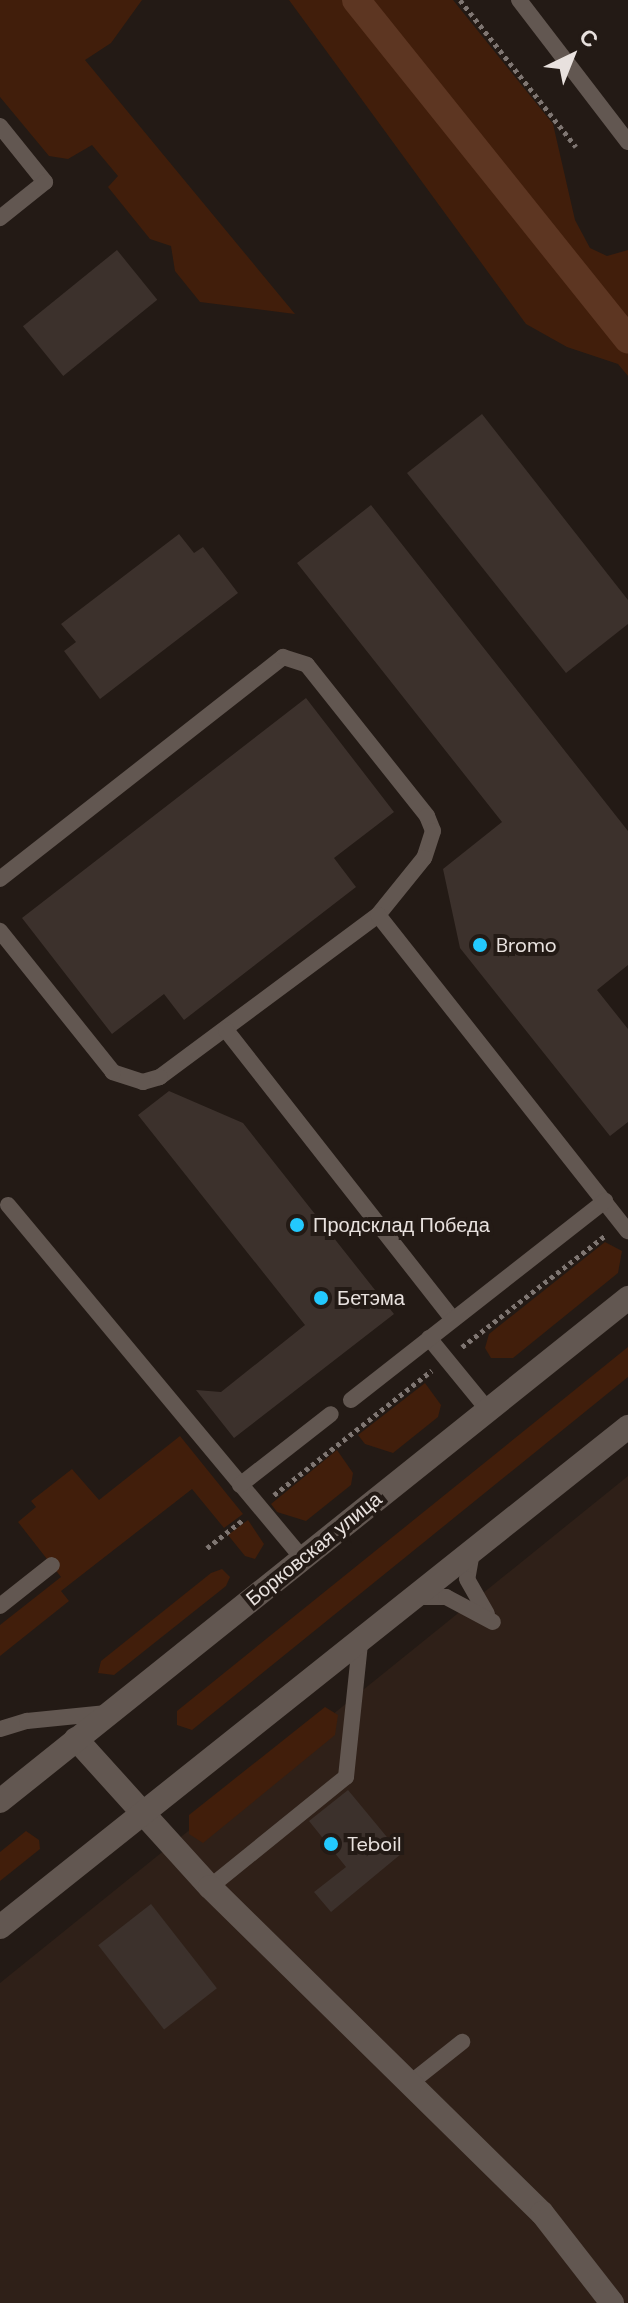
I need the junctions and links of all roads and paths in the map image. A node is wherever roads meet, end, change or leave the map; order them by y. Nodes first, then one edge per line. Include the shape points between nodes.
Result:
1 (460, 0) edge
2 (519, 0) edge
3 (0, 126) edge
4 (628, 142) edge
5 (576, 147) dead end
6 (0, 218) edge
7 (0, 879) edge
8 (378, 915) junction
9 (0, 931) edge
10 (226, 1030) junction
11 (605, 1201) junction
12 (8, 1205) dead end
13 (625, 1227) edge
14 (628, 1298) edge
15 (453, 1319) junction
16 (429, 1338) junction
17 (446, 1360) junction
18 (351, 1400) dead end
19 (488, 1410) junction
20 (331, 1414) dead end
21 (628, 1427) edge
22 (240, 1485) junction
23 (259, 1507) junction
24 (477, 1543) junction
25 (207, 1548) dead end
26 (303, 1559) junction
27 (52, 1565) dead end
28 (404, 1601) junction
29 (0, 1606) edge
30 (361, 1635) junction
31 (109, 1713) junction
32 (0, 1729) edge
33 (76, 1739) junction
34 (0, 1801) edge
35 (142, 1812) junction
36 (210, 1887) junction
37 (0, 1927) edge
38 (462, 2042) dead end
39 (409, 2084) junction
40 (612, 2303) edge

1 - 5 path
2 - 4 lane
3 - 6 lane via 45,182
7 - 8 lane via 272,661 296,658 427,816 433,831 424,858
8 - 10 lane
8 - 11 lane
9 - 10 lane via 113,1072 126,1079 160,1077
10 - 15 lane
11 - 13 lane
11 - 15 lane
12 - 22 lane
13 - 17 path
14 - 19 main road, Борковская улица
15 - 16 lane
16 - 17 lane
16 - 18 lane
17 - 19 lane
17 - 23 path
19 - 26 main road, Борковская улица
20 - 22 lane
21 - 24 main road
22 - 23 lane
23 - 25 path
23 - 26 lane
24 - 28 main road
24 - 28 lane via 467,1562 467,1579 493,1622 446,1597 428,1594
26 - 31 main road, Борковская улица
27 - 29 lane
28 - 30 main road
30 - 35 main road
30 - 36 lane via 346,1777
31 - 32 lane
31 - 33 main road, Борковская улица
33 - 34 main road, Борковская улица
33 - 35 main road
35 - 36 main road
35 - 37 main road
36 - 39 main road
38 - 39 lane
39 - 40 main road via 542,2213

